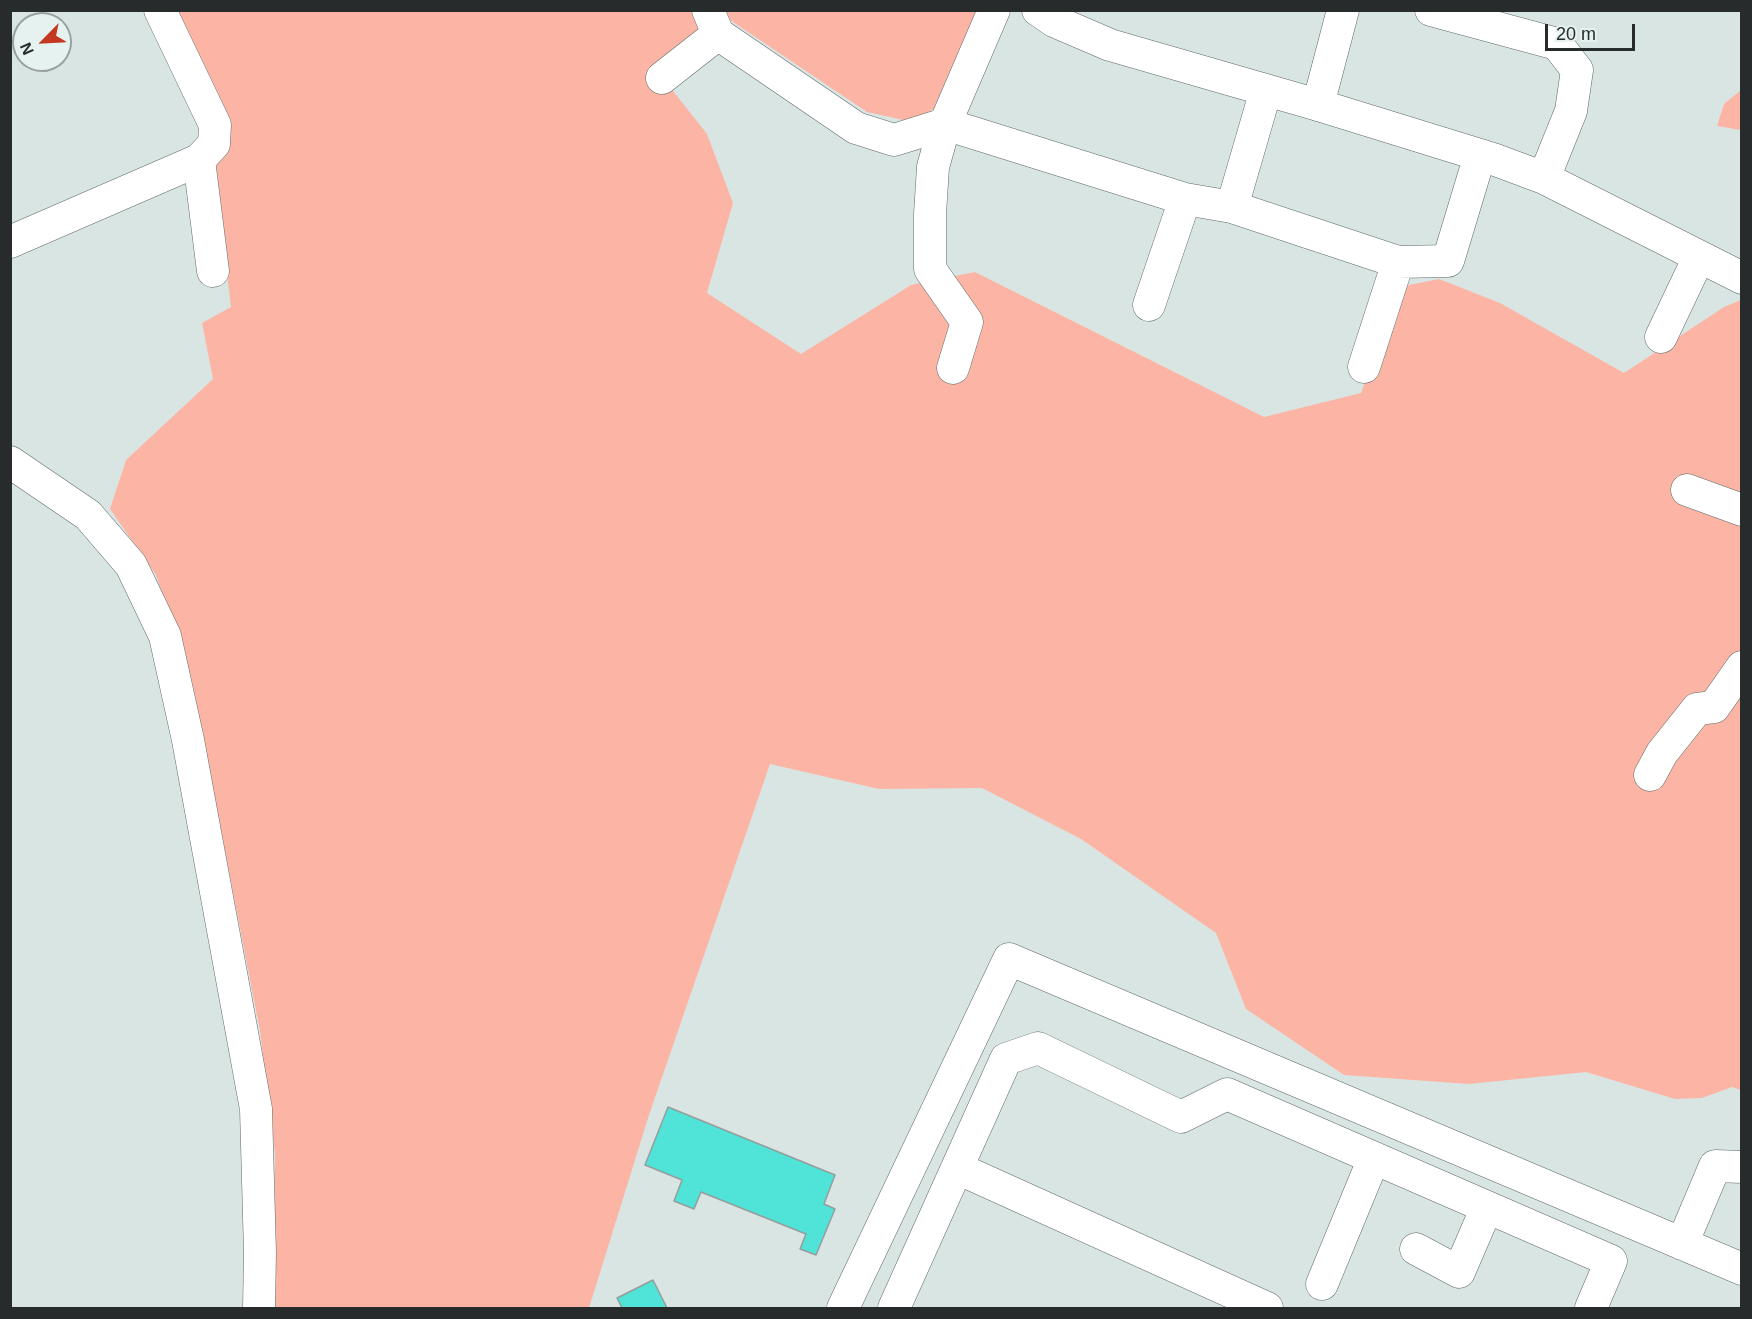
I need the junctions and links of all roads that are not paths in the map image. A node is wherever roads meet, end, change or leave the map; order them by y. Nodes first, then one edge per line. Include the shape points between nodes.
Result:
1 (160, 10) edge
2 (994, 10) edge
3 (1038, 10) edge
4 (1343, 10) edge
5 (1431, 10) edge
6 (713, 22) edge
7 (662, 78) dead end
8 (1266, 90) junction
9 (1318, 105) junction
10 (945, 124) junction
11 (1480, 155) junction
12 (199, 160) junction
13 (1544, 178) junction
14 (1185, 199) junction
15 (1232, 207) junction
16 (10, 242) edge
17 (1699, 257) junction
18 (1398, 262) junction
19 (213, 271) dead end
20 (1742, 278) edge
21 (1149, 305) dead end
22 (1661, 336) dead end
23 (1364, 367) dead end
24 (953, 368) dead end
25 (10, 462) edge
26 (1687, 490) dead end
27 (1742, 510) edge
28 (1742, 667) edge
29 (1650, 774) dead end
30 (1374, 1158) junction
31 (1742, 1167) edge
32 (957, 1168) junction
33 (1487, 1207) junction
34 (1682, 1244) junction
35 (1416, 1249) dead end
36 (1742, 1269) edge
37 (1322, 1284) dead end
38 (259, 1308) edge
39 (843, 1308) edge
40 (894, 1308) edge
41 (1267, 1308) edge
42 (1591, 1308) edge

1 - 12 street via 215,125 214,144
2 - 10 street
3 - 8 street via 1110,45
4 - 9 street
5 - 13 street via 1557,44 1577,70 1571,111
6 - 7 street
6 - 10 street via 856,128 894,140
8 - 9 street
8 - 15 street
9 - 11 street
10 - 14 street
10 - 24 street via 933,167 930,269 967,322
11 - 13 street
11 - 18 street via 1448,261
12 - 16 street
12 - 19 street
13 - 17 street
14 - 15 street
14 - 21 street
15 - 18 street
17 - 20 street
17 - 22 street
18 - 23 street
25 - 38 street via 88,516 131,565 165,636 256,1109
26 - 27 street
28 - 29 street via 1714,707 1697,709
30 - 32 street via 1227,1094 1181,1117 1038,1048 1006,1059
30 - 33 street
30 - 37 street
31 - 34 street via 1716,1166
32 - 40 street
32 - 41 street
33 - 35 street via 1459,1272
33 - 42 street via 1611,1261
34 - 36 street
34 - 39 street via 1009,959

